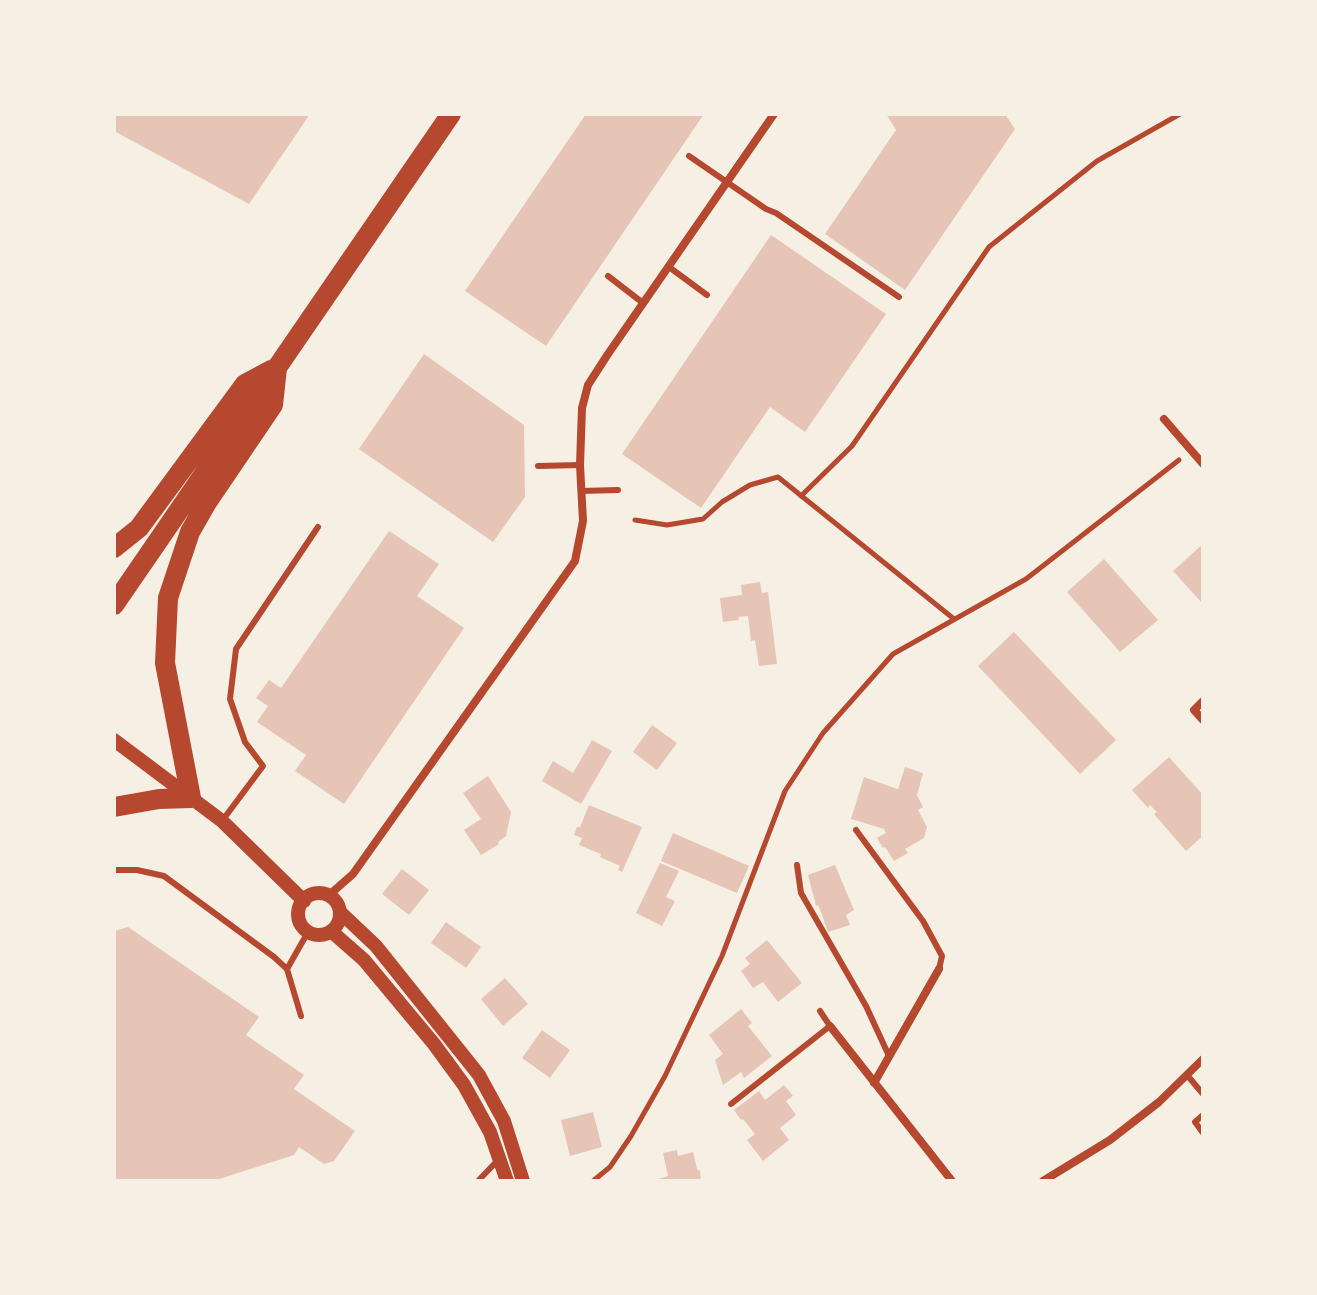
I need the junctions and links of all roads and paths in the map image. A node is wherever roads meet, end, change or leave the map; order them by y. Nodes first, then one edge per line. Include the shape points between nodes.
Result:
1 (451, 114) edge
2 (774, 114) edge
3 (1180, 114) edge
4 (689, 156) dead end
5 (727, 183) junction
6 (669, 267) junction
7 (608, 276) dead end
8 (707, 295) dead end
9 (899, 297) dead end
10 (643, 303) junction
11 (278, 365) junction
12 (1164, 419) dead end
13 (1191, 451) junction
14 (1203, 464) edge
15 (580, 465) junction
16 (538, 466) dead end
17 (618, 490) dead end
18 (581, 491) junction
19 (801, 496) junction
20 (635, 520) dead end
21 (318, 527) dead end
22 (114, 548) edge
23 (114, 605) edge
24 (954, 619) junction
25 (1203, 701) edge
26 (1203, 720) edge
27 (114, 740) edge
28 (191, 798) junction
29 (114, 807) edge
30 (222, 821) junction
31 (856, 830) dead end
32 (797, 865) dead end
33 (114, 870) edge
34 (328, 896) junction
35 (304, 901) junction
36 (340, 912) junction
37 (331, 931) junction
38 (308, 932) junction
39 (287, 969) junction
40 (939, 969) joint
41 (820, 1011) dead end
42 (301, 1016) dead end
43 (830, 1026) junction
44 (889, 1056) junction
45 (1203, 1059) edge
46 (1187, 1075) junction
47 (874, 1083) junction
48 (1203, 1094) edge
49 (731, 1104) dead end
50 (1203, 1115) edge
51 (1203, 1133) edge
52 (499, 1159) junction
53 (478, 1181) edge
54 (507, 1181) edge
55 (523, 1181) edge
56 (593, 1181) edge
57 (952, 1181) edge
58 (1043, 1181) edge

1 - 11 main road
2 - 5 street
3 - 19 path via 1097,161 989,247 852,446
4 - 5 lane
5 - 6 street
5 - 9 lane
6 - 8 lane
6 - 10 street
7 - 10 lane
10 - 15 street via 588,385
11 - 22 main road via 245,384 139,528
11 - 23 main road
11 - 28 main road via 273,405 190,532 168,598 165,663
12 - 13 street
13 - 14 street
13 - 24 path via 1026,579
15 - 16 lane
15 - 18 street
17 - 18 lane
18 - 34 street via 583,521 575,561 353,874
19 - 20 path via 778,477 750,485 703,519 667,525
19 - 24 path
21 - 30 lane via 236,649 230,699 245,742 263,766
24 - 56 path via 893,654 823,733 785,791 722,956 665,1076 617,1157
25 - 26 street via 1194,710
27 - 28 street
28 - 29 main road
28 - 30 street
30 - 35 street
31 - 40 lane via 923,921 942,956
32 - 44 lane via 801,893
33 - 39 lane via 164,876
34 - 35 street via 315,894
34 - 36 street
35 - 38 street via 298,914
36 - 37 street
36 - 55 street via 376,946 479,1075 504,1121
37 - 38 street
37 - 52 street via 364,960 434,1044 464,1085
38 - 39 lane
39 - 42 lane
40 - 44 street
41 - 43 lane
43 - 47 street
43 - 49 lane
44 - 47 street
45 - 46 street
46 - 48 lane
46 - 58 street via 1110,1140
47 - 57 street
50 - 51 lane via 1195,1122
52 - 53 lane
52 - 54 street

